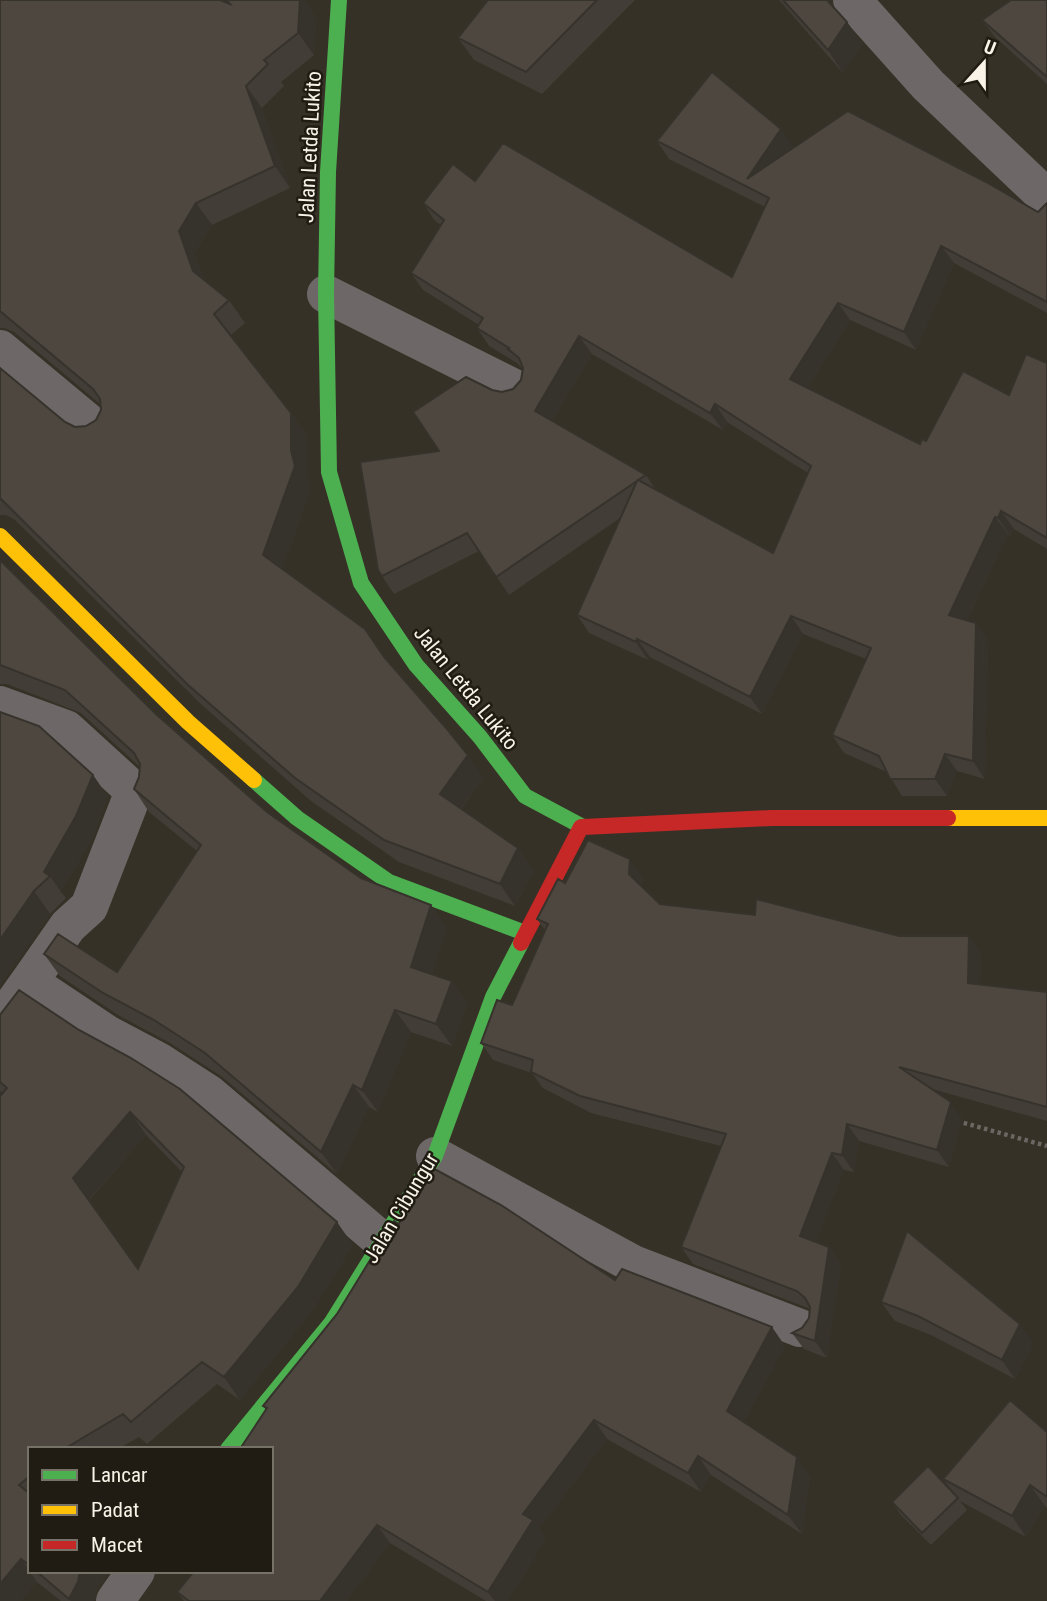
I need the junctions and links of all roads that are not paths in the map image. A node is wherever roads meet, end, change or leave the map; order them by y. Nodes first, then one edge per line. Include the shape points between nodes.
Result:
1 (339, 0) edge
2 (852, 0) edge
3 (1047, 198) edge
4 (326, 294) junction
5 (0, 349) edge
6 (514, 388) edge
7 (95, 428) edge
8 (0, 536) edge
9 (0, 705) edge
10 (1047, 817) edge
11 (581, 827) junction
12 (525, 933) junction
13 (29, 982) junction
14 (0, 1023) edge
15 (435, 1156) junction
16 (381, 1240) junction
17 (800, 1328) edge
18 (230, 1447) edge
19 (135, 1573) edge
20 (115, 1601) edge

1 - 4 street, Jalan Letda Lukito
2 - 3 street via 928,85
4 - 6 street
4 - 11 street, Jalan Letda Lukito via 329,472 361,583 416,665 525,796
5 - 7 street
8 - 12 street via 188,722 297,818 390,882
9 - 13 street via 66,729 134,791 89,907 68,926
10 - 11 street via 771,818
11 - 12 street, Jalan Cibungur
12 - 15 street, Jalan Cibungur via 493,997
13 - 14 street
13 - 16 street via 209,1094
15 - 16 street, Jalan Cibungur
15 - 17 street via 633,1264
16 - 18 street, Jalan Cibungur via 332,1322
19 - 20 street

